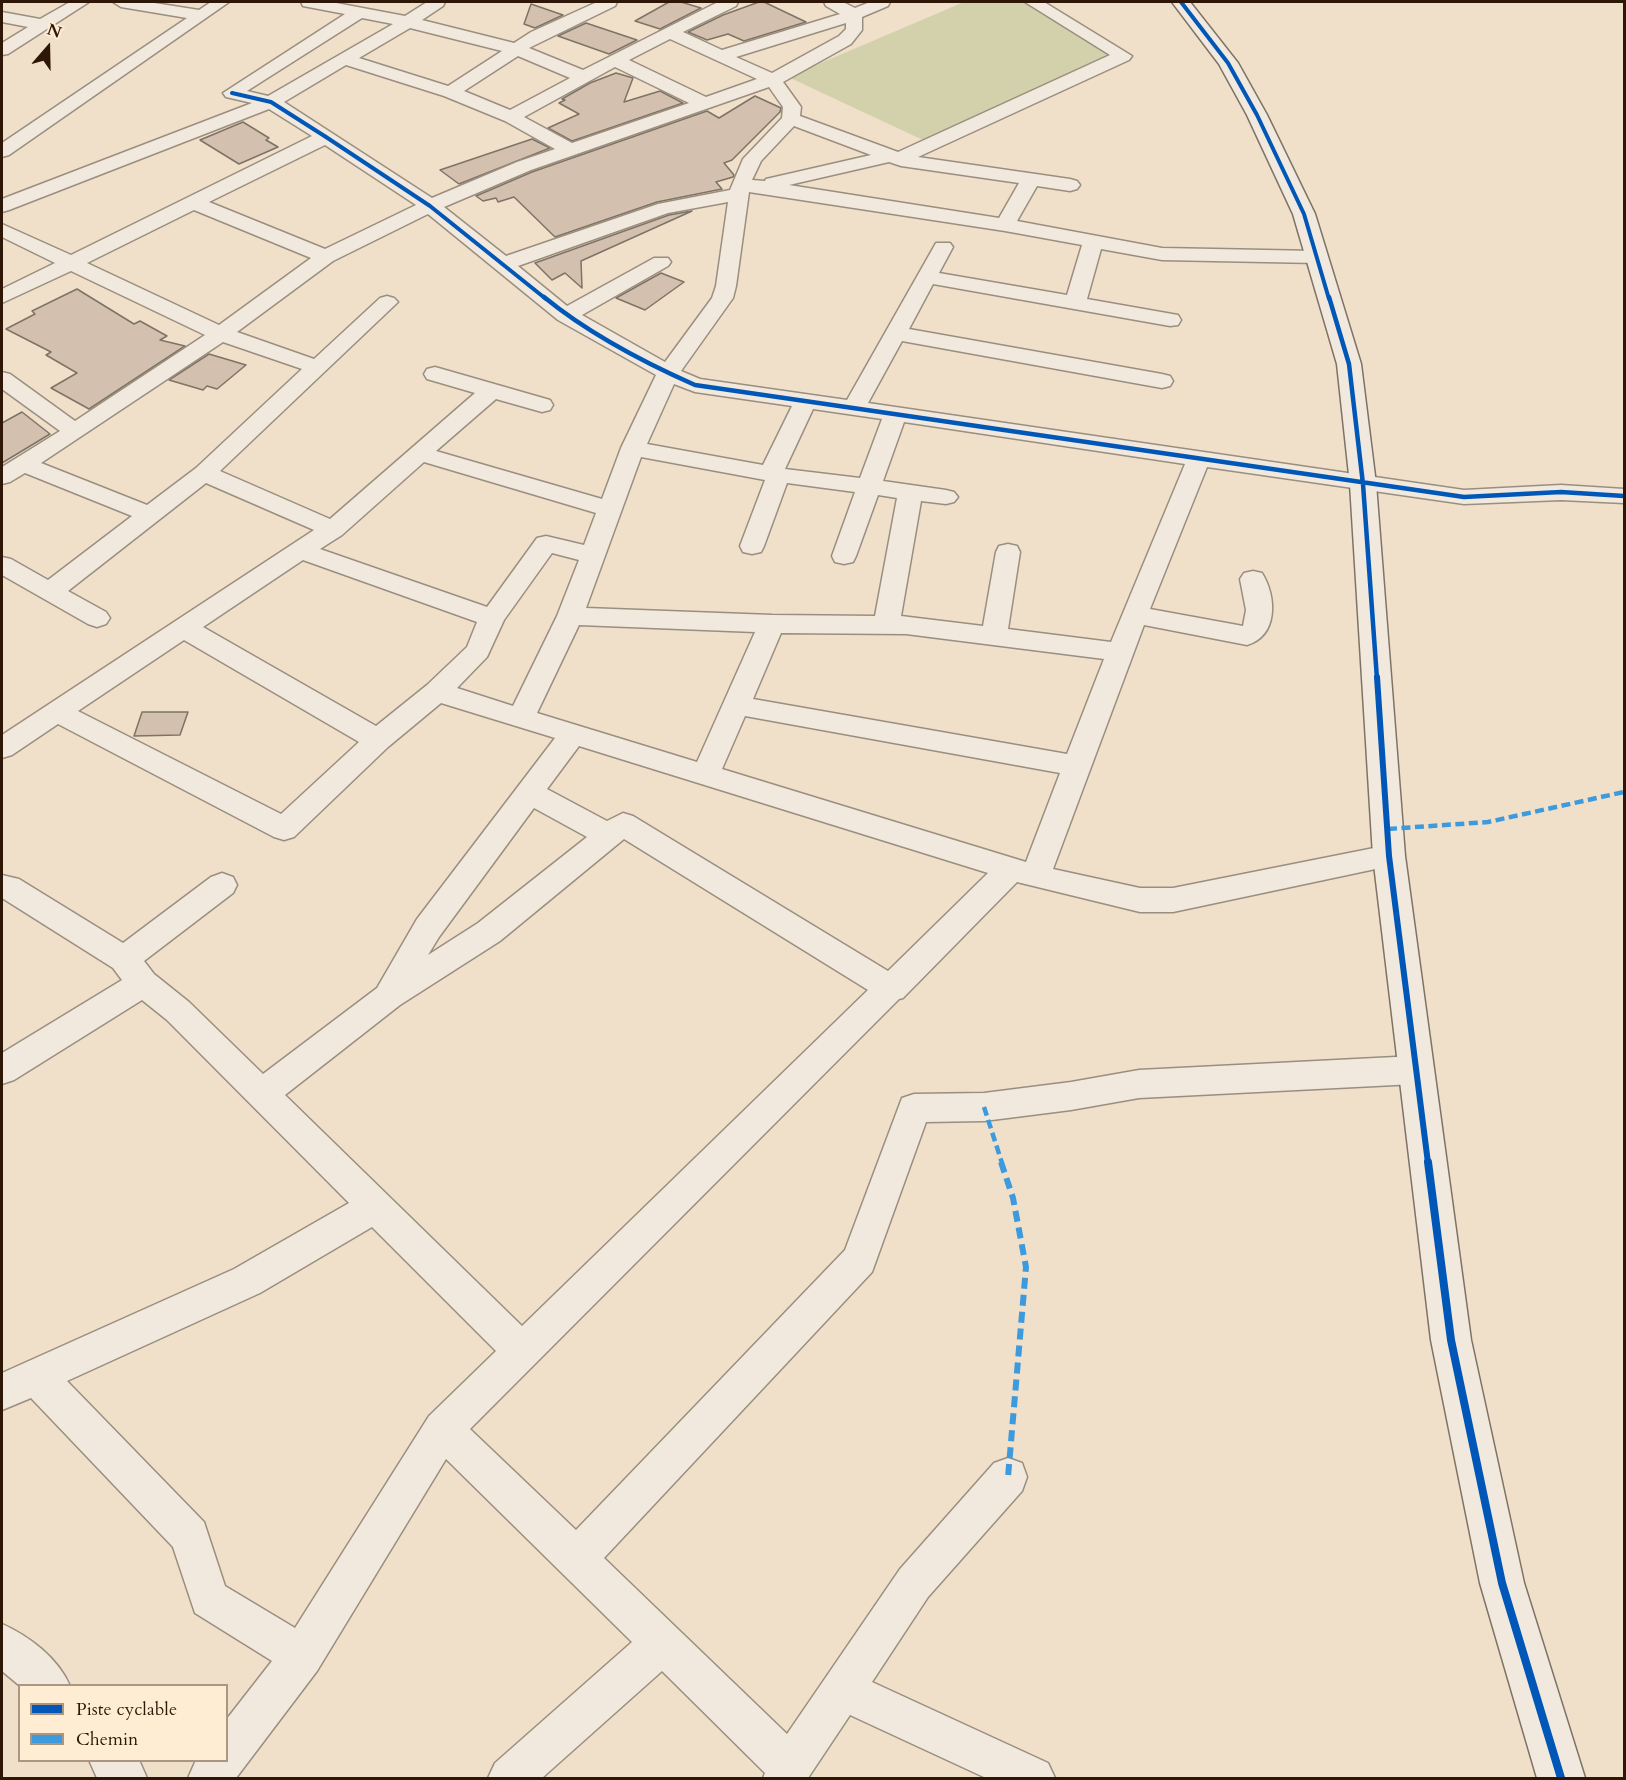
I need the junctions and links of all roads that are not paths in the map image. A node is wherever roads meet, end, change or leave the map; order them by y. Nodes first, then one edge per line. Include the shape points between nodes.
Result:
1 (81, 2) edge
2 (122, 2) edge
3 (221, 2) edge
4 (318, 2) edge
5 (437, 2) edge
6 (574, 2) edge
7 (609, 2) edge
8 (726, 2) edge
9 (832, 2) edge
10 (882, 2) edge
11 (1033, 2) edge
12 (1181, 2) edge
13 (592, 10) junction
14 (360, 12) junction
15 (200, 15) junction
16 (854, 15) junction
17 (2, 17) edge
18 (408, 22) junction
19 (43, 25) junction
20 (668, 32) junction
21 (516, 49) junction
22 (2, 50) edge
23 (721, 56) junction
24 (344, 59) junction
25 (615, 60) junction
26 (584, 77) junction
27 (773, 80) junction
28 (450, 92) junction
29 (271, 102) junction
30 (703, 103) junction
31 (511, 117) junction
32 (791, 120) junction
33 (326, 137) junction
34 (570, 150) junction
35 (2, 151) edge
36 (894, 157) junction
37 (1031, 179) junction
38 (1070, 185) dead end
39 (745, 189) junction
40 (192, 202) junction
41 (2, 206) edge
42 (430, 206) junction
43 (1005, 225) junction
44 (2, 230) edge
45 (1093, 241) junction
46 (944, 247) dead end
47 (326, 257) junction
48 (1317, 257) junction
49 (69, 262) junction
50 (661, 262) dead end
51 (501, 265) junction
52 (927, 277) junction
53 (2, 297) edge
54 (387, 302) dead end
55 (1075, 303) junction
56 (566, 315) junction
57 (1170, 320) dead end
58 (896, 333) junction
59 (221, 334) junction
60 (317, 367) junction
61 (668, 373) junction
62 (435, 374) dead end
63 (2, 379) edge
64 (1162, 381) dead end
65 (492, 390) junction
66 (806, 401) junction
67 (542, 405) dead end
68 (854, 408) junction
69 (895, 414) junction
70 (75, 431) junction
71 (633, 448) junction
72 (422, 454) junction
73 (1198, 460) junction
74 (22, 464) junction
75 (204, 473) junction
76 (775, 475) junction
77 (2, 477) edge
78 (1363, 484) junction
79 (868, 488) junction
80 (909, 493) junction
81 (1624, 496) edge
82 (946, 497) dead end
83 (609, 509) junction
84 (148, 514) junction
85 (333, 529) junction
86 (752, 546) dead end
87 (301, 551) junction
88 (1008, 552) dead end
89 (591, 555) junction
90 (844, 556) dead end
91 (2, 566) edge
92 (1253, 579) dead end
93 (49, 592) junction
94 (1137, 615) junction
95 (570, 616) junction
96 (97, 618) dead end
97 (492, 618) junction
98 (772, 624) junction
99 (886, 625) junction
100 (184, 628) junction
101 (994, 636) junction
102 (1120, 652) junction
103 (437, 692) junction
104 (735, 705) junction
105 (56, 711) junction
106 (521, 718) junction
107 (573, 734) junction
108 (8, 736) edge
109 (378, 740) junction
110 (1076, 766) junction
111 (705, 776) junction
112 (529, 792) junction
113 (609, 837) junction
114 (1389, 856) junction
115 (1023, 872) junction
116 (222, 885) dead end
117 (2, 886) edge
118 (134, 971) junction
119 (892, 989) junction
120 (388, 997) junction
121 (2, 1070) edge
122 (1415, 1070) junction
123 (261, 1095) junction
124 (374, 1207) junction
125 (522, 1352) junction
126 (36, 1376) junction
127 (2, 1392) edge
128 (443, 1429) junction
129 (1008, 1477) dead end
130 (577, 1558) junction
131 (663, 1642) junction
132 (2, 1645) edge
133 (302, 1656) junction
134 (48, 1684) edge
135 (842, 1690) junction
136 (228, 1753) edge
137 (111, 1762) edge
138 (222, 1762) edge
139 (787, 1773) edge
140 (1015, 1775) edge
141 (125, 1779) edge
142 (210, 1779) edge
143 (510, 1779) edge
144 (1561, 1779) edge

1 - 19 street
2 - 15 street
3 - 15 street
4 - 14 street
5 - 18 street
6 - 13 street
7 - 13 street
8 - 20 street
9 - 16 street
10 - 16 street
11 - 36 street via 1124,56
12 - 48 street via 1228,63 1257,115 1304,214
13 - 21 street
14 - 18 street
14 - 29 street via 232,93
15 - 35 street
16 - 23 street
16 - 27 street via 854,30 845,40
17 - 19 street
18 - 21 street
18 - 24 street
19 - 22 street
20 - 23 street
20 - 25 street
21 - 26 street
21 - 28 street
23 - 27 street
24 - 28 street
24 - 29 street
25 - 26 street
25 - 30 street
26 - 31 street
27 - 30 street
27 - 32 street via 792,107
28 - 31 street
29 - 33 street
29 - 41 street
30 - 34 street
31 - 34 street
32 - 36 street
32 - 39 street via 752,159
33 - 40 street
33 - 42 street
34 - 42 street
36 - 37 street
36 - 39 street
37 - 38 street
37 - 43 street
39 - 43 street
39 - 51 street via 636,217
39 - 61 street via 722,298
40 - 47 street
40 - 49 street
42 - 47 street
42 - 51 street
43 - 45 street
44 - 49 street
45 - 48 street via 1162,254
45 - 55 street
46 - 52 street
47 - 59 street
48 - 78 street via 1349,364
49 - 53 street
49 - 59 street
50 - 56 street
51 - 56 street
52 - 55 street
52 - 58 street
54 - 60 street
55 - 57 street
56 - 61 street
58 - 64 street
58 - 68 street
59 - 60 street
59 - 70 street
60 - 75 street
61 - 66 street via 695,385
61 - 71 street
62 - 65 street
63 - 70 street
65 - 67 street
65 - 72 street
66 - 68 street
66 - 76 street
68 - 69 street
69 - 73 street
69 - 79 street
70 - 74 street
71 - 76 street
71 - 83 street
72 - 83 street
72 - 85 street
73 - 78 street
73 - 94 street
74 - 77 street
74 - 84 street
75 - 84 street
75 - 85 street
76 - 79 street
76 - 86 street
78 - 81 street via 1492,499 1578,492
78 - 114 street
79 - 80 street
79 - 90 street
80 - 82 street
80 - 99 street
83 - 89 street
84 - 93 street
85 - 87 street
87 - 97 street
87 - 100 street
88 - 101 street
89 - 95 street
89 - 97 street via 546,544
91 - 93 street
92 - 94 street via 1260,609 1255,629 1247,636
93 - 96 street
94 - 102 street
95 - 98 street
95 - 106 street
97 - 103 street via 478,651
98 - 99 street
98 - 104 street
99 - 101 street
100 - 105 street
100 - 109 street
101 - 102 street
102 - 110 street
103 - 106 street
103 - 109 street
104 - 110 street
104 - 111 street
105 - 108 street
105 - 109 street via 284,830
106 - 107 street
107 - 111 street
107 - 112 street
110 - 115 street
111 - 115 street
112 - 113 street
112 - 120 street via 428,927
113 - 119 street via 623,824
113 - 120 street via 489,932
114 - 115 street via 1173,900 1140,900
114 - 122 street
115 - 119 street
116 - 118 street
117 - 118 street
118 - 121 street
118 - 123 street
119 - 125 street
120 - 123 street
122 - 130 street via 1139,1084 984,1107 914,1108 859,1260
122 - 144 street via 1451,1340 1502,1583
123 - 124 street
124 - 125 street
124 - 126 street via 247,1281
125 - 128 street
126 - 127 street
126 - 133 street via 190,1536 209,1599
128 - 130 street
128 - 133 street
129 - 135 street via 914,1583
130 - 131 street
131 - 139 street
131 - 143 street
132 - 134 street
133 - 136 street
135 - 139 street
135 - 140 street
137 - 141 street
138 - 142 street

